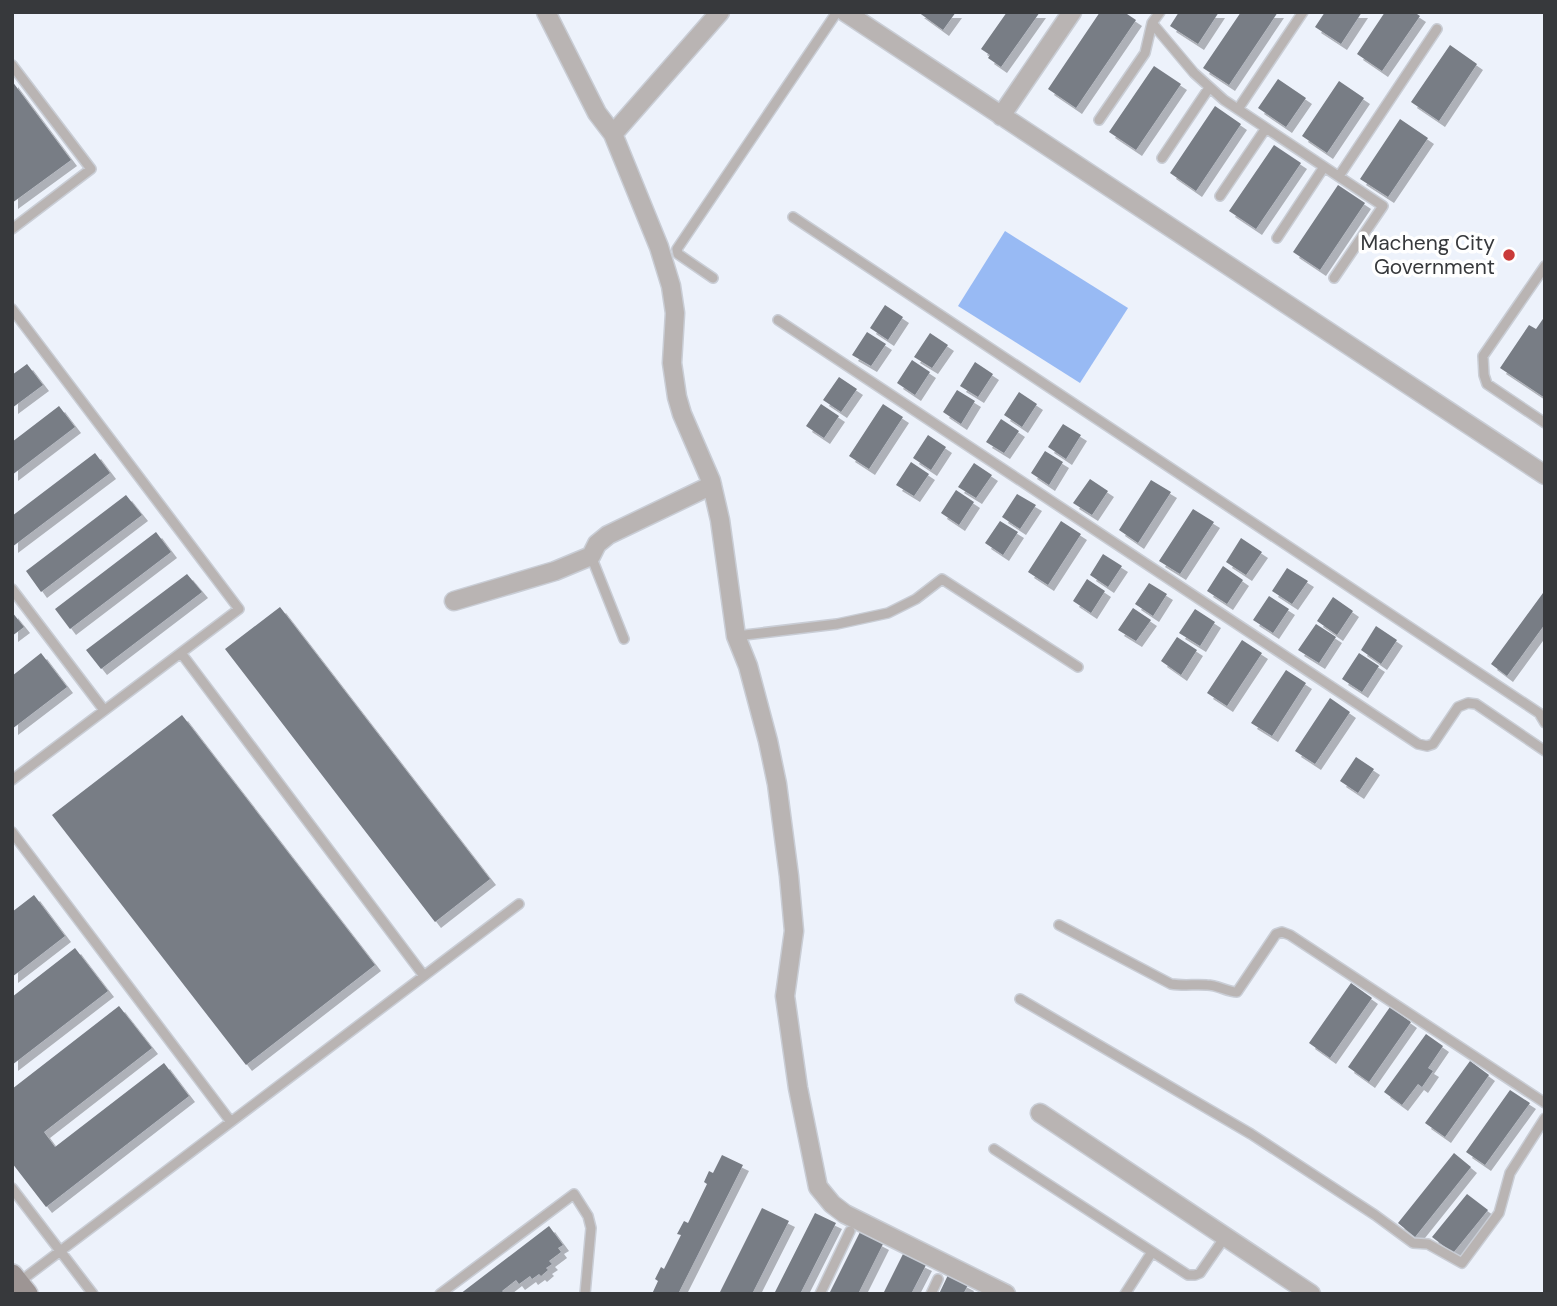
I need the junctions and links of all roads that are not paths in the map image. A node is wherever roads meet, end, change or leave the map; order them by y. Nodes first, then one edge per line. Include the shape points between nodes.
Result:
1 (546, 12) edge
2 (720, 12) edge
3 (837, 12) edge
4 (845, 12) edge
5 (1072, 12) edge
6 (1160, 12) edge
7 (1303, 12) edge
8 (1152, 23) junction
9 (1437, 29) dead end
10 (12, 65) edge
11 (1209, 88) junction
12 (1238, 109) junction
13 (1001, 116) junction
14 (1099, 120) dead end
15 (1266, 128) junction
16 (613, 134) junction
17 (1162, 158) dead end
18 (1324, 167) junction
19 (1339, 176) junction
20 (1220, 196) dead end
21 (793, 217) dead end
22 (12, 229) edge
23 (1277, 238) dead end
24 (1545, 266) edge
25 (713, 278) dead end
26 (1334, 278) dead end
27 (12, 309) edge
28 (778, 320) dead end
29 (1545, 423) edge
30 (1545, 475) edge
31 (712, 485) junction
32 (591, 556) junction
33 (12, 589) edge
34 (454, 601) dead end
35 (736, 636) junction
36 (624, 639) dead end
37 (181, 653) junction
38 (1078, 667) dead end
39 (104, 710) junction
40 (1545, 723) edge
41 (1545, 751) edge
42 (12, 780) edge
43 (12, 832) edge
44 (519, 904) dead end
45 (1059, 925) dead end
46 (425, 976) junction
47 (1020, 999) dead end
48 (1545, 1103) edge
49 (1040, 1113) dead end
50 (1545, 1118) edge
51 (231, 1122) junction
52 (994, 1149) dead end
53 (12, 1188) edge
54 (850, 1231) dead end
55 (1225, 1237) junction
56 (60, 1251) junction
57 (1152, 1251) junction
58 (938, 1279) dead end
59 (19, 1284) edge
60 (93, 1294) edge
61 (440, 1294) edge
62 (585, 1294) edge
63 (820, 1294) edge
64 (931, 1294) edge
65 (1006, 1294) edge
66 (1125, 1294) edge
67 (1311, 1294) edge

1 - 16 street via 597,113
2 - 16 street
3 - 25 lane via 677,248 678,254
4 - 13 street
5 - 13 street
6 - 8 lane
7 - 12 lane
8 - 11 lane
8 - 14 lane via 1145,52
9 - 19 lane
10 - 22 lane via 91,169
11 - 12 lane
11 - 17 lane
12 - 15 lane
13 - 30 street
15 - 18 lane
15 - 20 lane
16 - 31 street via 671,286 677,397
18 - 19 lane
18 - 23 lane
19 - 26 lane via 1383,206
21 - 40 lane via 1539,712
24 - 29 lane via 1483,356 1483,366 1488,384
27 - 37 lane via 239,609
28 - 41 lane via 1418,744 1433,744 1458,707 1468,703
31 - 32 street via 608,536
31 - 35 street
32 - 34 street
32 - 36 lane
33 - 39 lane
35 - 38 lane via 888,613 942,579
35 - 65 street via 748,666 777,784 793,931 785,996 817,1186 845,1214
37 - 39 lane
37 - 46 lane
39 - 42 lane
43 - 51 lane
44 - 46 lane
45 - 48 lane via 1171,984 1207,985 1231,992 1237,992 1276,934 1282,932
46 - 51 lane
47 - 50 lane via 1251,1134 1413,1243 1428,1244 1462,1263 1499,1213 1510,1173
49 - 55 street
51 - 56 lane
52 - 57 lane
53 - 56 lane
54 - 63 lane
55 - 57 lane via 1195,1275
55 - 67 street
56 - 59 lane
56 - 60 lane
57 - 66 lane
58 - 64 lane
61 - 62 lane via 574,1195 591,1228

